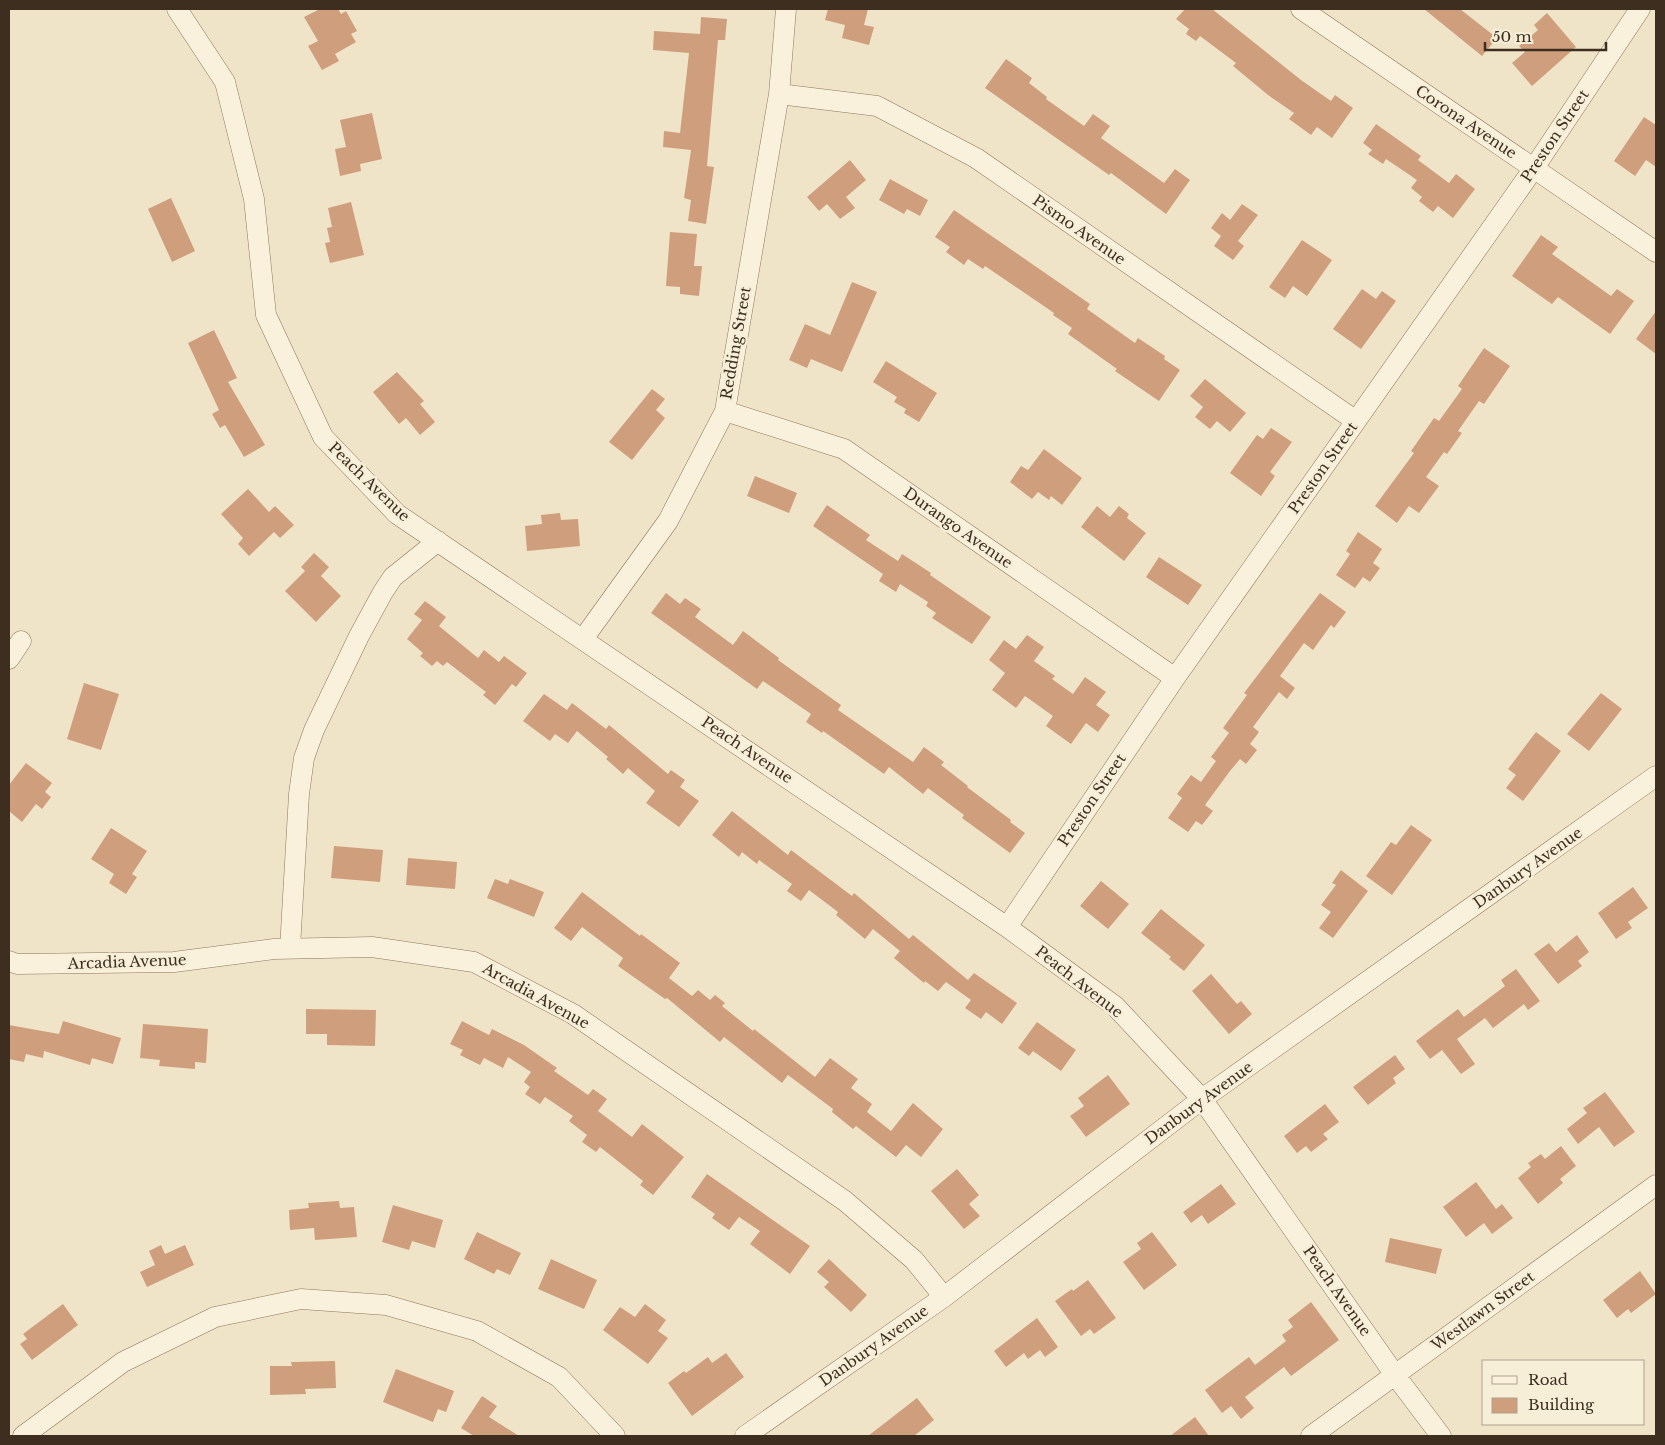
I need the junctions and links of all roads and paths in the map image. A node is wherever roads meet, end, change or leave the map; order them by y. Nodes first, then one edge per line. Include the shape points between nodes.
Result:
1 (177, 9) edge
2 (786, 9) edge
3 (1301, 9) edge
4 (1640, 9) edge
5 (779, 94) junction
6 (1534, 168) junction
7 (1656, 252) edge
8 (725, 411) junction
9 (1356, 421) junction
10 (438, 541) junction
11 (583, 638) junction
12 (21, 641) dead end
13 (9, 659) edge
14 (1174, 678) junction
15 (1656, 776) edge
16 (1008, 928) junction
17 (290, 948) junction
18 (9, 961) edge
19 (1202, 1099) junction
20 (1656, 1185) edge
21 (944, 1297) junction
22 (1395, 1375) junction
23 (23, 1436) edge
24 (615, 1436) edge
25 (745, 1436) edge
26 (1311, 1436) edge
27 (1440, 1436) edge

1 - 10 street, Peach Avenue via 225,82 254,199 266,315 323,436 397,514
2 - 5 street, Redding Street
3 - 6 street, Corona Avenue
4 - 6 street, Preston Street
5 - 8 street, Redding Street
5 - 9 street, Pismo Avenue via 877,106 976,158
6 - 7 street, Corona Avenue
6 - 9 street, Preston Street
8 - 11 street, Redding Street via 668,521
8 - 14 street, Durango Avenue via 844,449
9 - 14 street, Preston Street
10 - 11 street, Peach Avenue
10 - 17 street via 393,577 383,592 358,636 314,730 304,758 299,794
11 - 16 street, Peach Avenue
12 - 13 street
14 - 16 street, Preston Street
15 - 19 street, Danbury Avenue
16 - 19 street, Peach Avenue via 1115,1006
17 - 18 street, Arcadia Avenue via 174,962 17,964
17 - 21 street, Arcadia Avenue via 372,947 474,962 573,1014 845,1201 914,1260
19 - 21 street, Danbury Avenue
19 - 22 street, Peach Avenue
20 - 22 street, Westlawn Street
21 - 25 street, Danbury Avenue
22 - 26 street, Westlawn Street
22 - 27 street, Peach Avenue
23 - 24 street via 124,1362 215,1318 301,1299 386,1305 477,1331 559,1377

